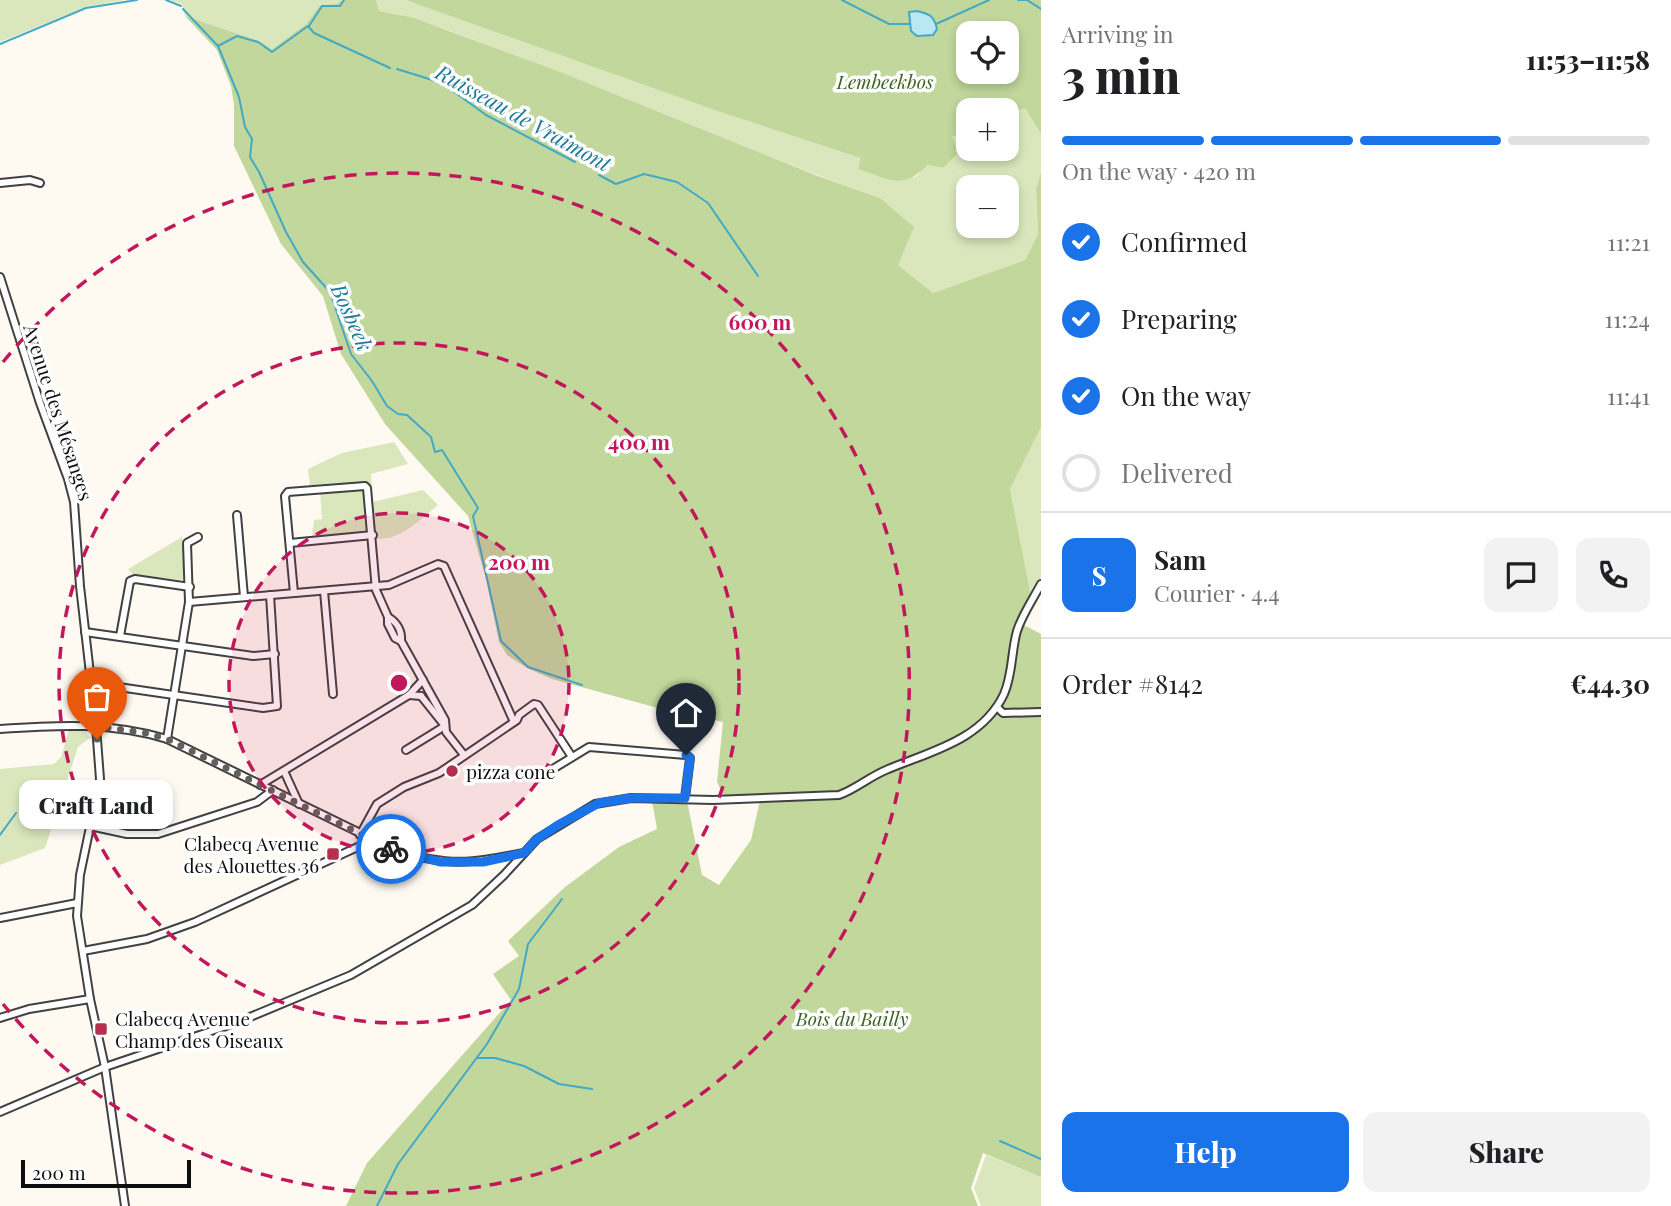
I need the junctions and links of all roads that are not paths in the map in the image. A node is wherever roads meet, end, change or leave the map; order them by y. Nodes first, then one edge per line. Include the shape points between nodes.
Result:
1 (0, 183) edge
2 (40, 183) dead end
3 (0, 277) edge
4 (237, 515) dead end
5 (373, 535) junction
6 (198, 537) dead end
7 (290, 543) junction
8 (1041, 584) edge
9 (376, 586) junction
10 (190, 587) junction
11 (324, 591) junction
12 (295, 593) junction
13 (270, 595) junction
14 (244, 597) junction
15 (189, 602) junction
16 (85, 632) junction
17 (120, 636) junction
18 (182, 646) junction
19 (275, 654) junction
20 (423, 680) junction
21 (91, 683) junction
22 (429, 691) junction
23 (333, 694) dead end
24 (175, 695) junction
25 (409, 695) junction
26 (421, 696) junction
27 (997, 706) junction
28 (1041, 712) edge
29 (514, 722) junction
30 (96, 726) junction
31 (445, 726) junction
32 (0, 729) edge
33 (167, 739) junction
34 (406, 750) dead end
35 (464, 755) junction
36 (572, 757) junction
37 (284, 771) junction
38 (538, 778) dead end
39 (260, 785) junction
40 (273, 790) junction
41 (685, 798) junction
42 (299, 804) junction
43 (90, 826) junction
44 (352, 831) junction
45 (360, 835) junction
46 (368, 838) junction
47 (355, 848) junction
48 (524, 853) junction
49 (77, 903) junction
50 (0, 918) edge
51 (83, 951) junction
52 (90, 999) junction
53 (0, 1018) edge
54 (105, 1067) junction
55 (0, 1112) edge
56 (125, 1206) edge

1 - 2 street
3 - 16 street, Avenue des Mésanges via 71,491
4 - 14 street
5 - 7 street
5 - 7 street via 367,488 288,492
5 - 9 street
6 - 10 street via 187,543
7 - 12 street
8 - 27 street via 1016,634 1010,678
9 - 11 street
9 - 20 street
9 - 29 street via 438,564 444,566
10 - 15 street
10 - 17 street via 130,581
11 - 12 street
11 - 23 street
12 - 13 street
13 - 14 street
13 - 19 street
14 - 15 street
15 - 18 street
16 - 17 street
16 - 21 street, Avenue des Mésanges
17 - 18 street
18 - 19 street via 253,656
18 - 24 street
19 - 24 street via 277,706
20 - 22 street
20 - 25 street
21 - 24 street
21 - 30 street, Avenue des Mésanges
22 - 26 street
22 - 31 street
24 - 33 street
25 - 26 street
25 - 37 street
26 - 31 street
27 - 28 street via 1003,713
27 - 41 street via 964,736 839,795
29 - 35 street
29 - 36 street via 538,705
30 - 32 street
30 - 33 street
30 - 43 street, Avenue des Mésanges via 100,779
31 - 34 street
31 - 35 street
33 - 39 street
35 - 45 street via 377,804
36 - 38 street
36 - 41 street via 589,747 686,755 690,758
37 - 39 street
37 - 42 street
39 - 40 street
40 - 42 street
40 - 43 street via 257,802 158,834 127,834
41 - 48 street via 631,798 596,804 548,832
42 - 44 street
43 - 49 street, Avenue des Mésanges
44 - 45 street
44 - 47 street
45 - 46 street
46 - 47 street
46 - 48 street via 440,862 483,862
47 - 51 street via 195,922 147,939
48 - 54 street via 472,905 359,971 228,1026
49 - 50 street
49 - 51 street, Avenue des Mésanges
51 - 52 street, Avenue des Mésanges
52 - 53 street
52 - 54 street, Avenue des Mésanges
54 - 55 street
54 - 56 street, Avenue des Mésanges

